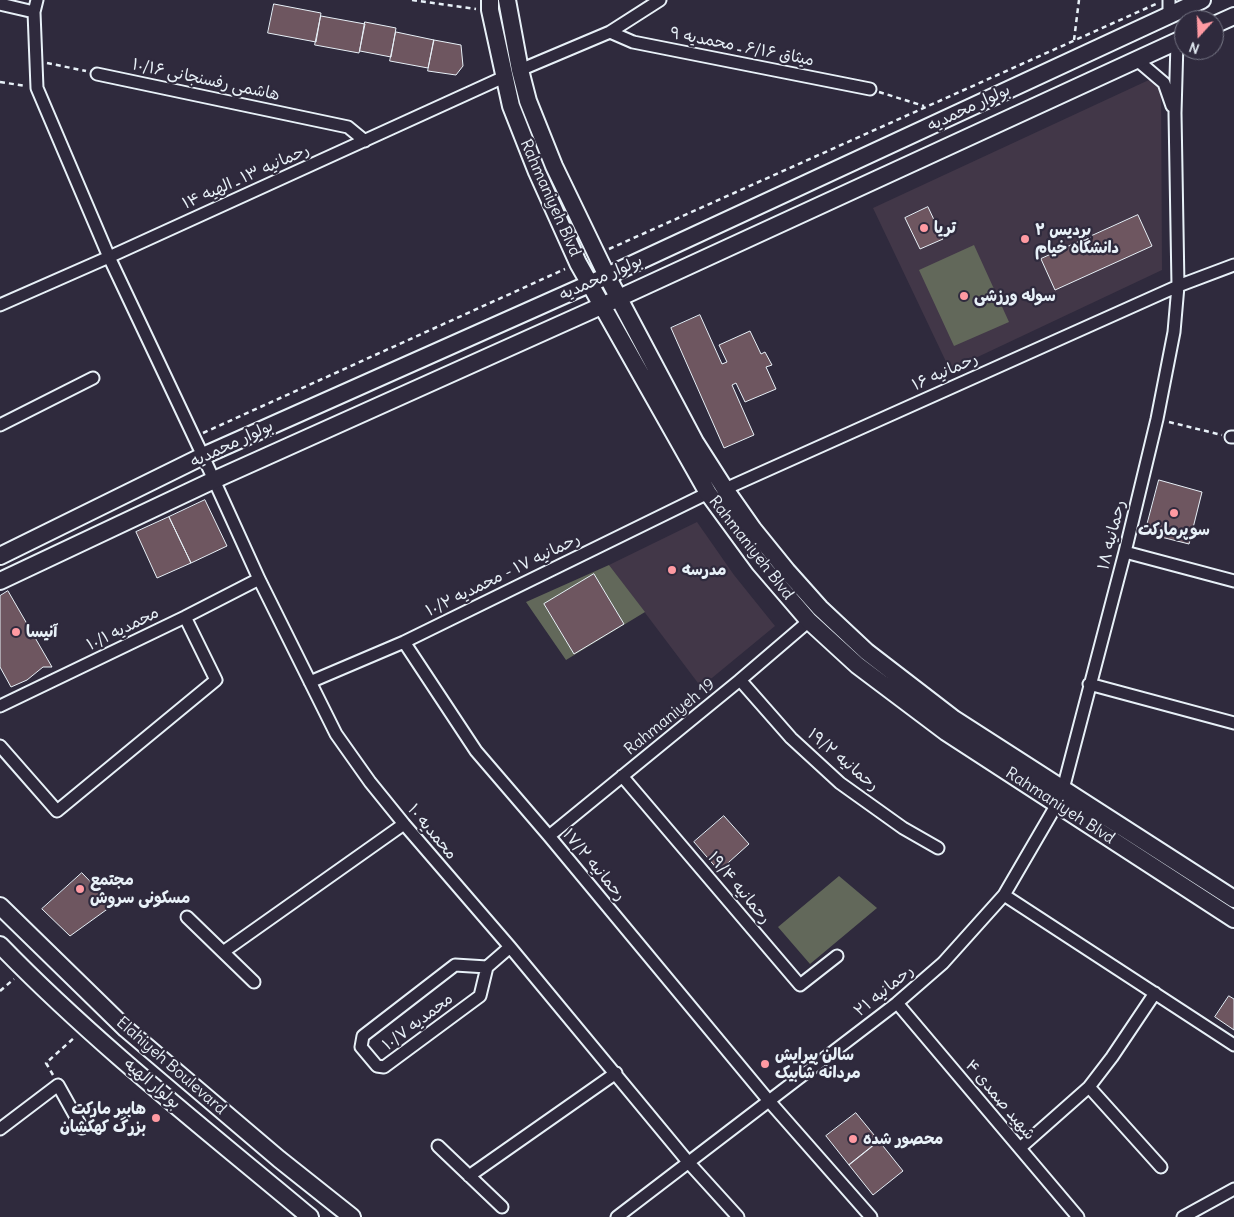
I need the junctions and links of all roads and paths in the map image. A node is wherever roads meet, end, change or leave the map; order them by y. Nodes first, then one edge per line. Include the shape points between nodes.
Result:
1 (37, 0) edge
2 (412, 0) edge
3 (507, 0) edge
4 (660, 0) edge
5 (1079, 0) edge
6 (1202, 0) edge
7 (0, 4) edge
8 (490, 5) edge
9 (1167, 5) edge
10 (34, 12) junction
11 (610, 32) junction
12 (1074, 40) junction
13 (1174, 43) edge
14 (1137, 60) junction
15 (1178, 60) edge
16 (36, 61) junction
17 (520, 70) junction
18 (97, 74) joint
19 (504, 77) junction
20 (0, 82) edge
21 (37, 88) junction
22 (870, 89) joint
23 (926, 107) junction
24 (1174, 113) junction
25 (365, 141) junction
26 (598, 254) junction
27 (109, 257) junction
28 (578, 263) junction
29 (1234, 265) edge
30 (607, 276) junction
31 (589, 283) junction
32 (1178, 286) junction
33 (620, 298) junction
34 (0, 305) edge
35 (601, 305) junction
36 (93, 378) dead end
37 (1158, 419) junction
38 (0, 425) edge
39 (194, 437) junction
40 (1233, 437) edge
41 (203, 456) junction
42 (214, 480) junction
43 (725, 488) junction
44 (708, 493) junction
45 (1125, 552) junction
46 (0, 556) edge
47 (259, 579) junction
48 (0, 581) edge
49 (1234, 582) edge
50 (185, 617) junction
51 (809, 621) junction
52 (404, 642) junction
53 (740, 680) junction
54 (310, 682) junction
55 (1089, 684) junction
56 (0, 706) edge
57 (1234, 723) edge
58 (0, 746) edge
59 (622, 776) junction
60 (1060, 797) junction
61 (404, 824) junction
62 (550, 836) junction
63 (938, 848) dead end
64 (1004, 895) junction
65 (1234, 899) edge
66 (0, 906) edge
67 (187, 917) dead end
68 (1234, 919) edge
69 (0, 945) edge
70 (510, 947) junction
71 (224, 952) junction
72 (837, 956) dead end
73 (487, 967) junction
74 (25, 971) junction
75 (254, 982) dead end
76 (0, 991) edge
77 (1155, 993) junction
78 (897, 1004) junction
79 (86, 1026) junction
80 (1234, 1045) edge
81 (616, 1074) junction
82 (58, 1084) junction
83 (1089, 1087) junction
84 (769, 1101) junction
85 (82, 1128) dead end
86 (0, 1129) edge
87 (438, 1146) dead end
88 (1020, 1148) junction
89 (689, 1162) junction
90 (1161, 1168) dead end
91 (469, 1176) junction
92 (1234, 1189) edge
93 (502, 1207) dead end
94 (310, 1217) edge
95 (352, 1217) edge
96 (616, 1217) edge
97 (738, 1217) edge
98 (871, 1217) edge
99 (1078, 1217) edge
100 (1183, 1217) edge

1 - 10 street
2 - 8 path
3 - 17 main road, Rahmaniyeh Blvd
4 - 11 street
5 - 12 path
6 - 9 main road, بولوار محمدیه
7 - 10 street
8 - 19 main road, Rahmaniyeh Blvd
9 - 12 path
9 - 30 main road, بولوار محمدیه
10 - 16 street
11 - 17 street
11 - 22 street, میثاق ۶/۱۶ ـ محمدیه ۹ via 633,42
12 - 23 path
13 - 14 main road, بولوار محمدیه
14 - 24 street via 1164,83
14 - 33 main road, بولوار محمدیه
15 - 24 street
16 - 18 path
16 - 21 street
17 - 26 main road, Rahmaniyeh Blvd via 528,101 554,166
18 - 25 street, هاشمی رفسنجانی ۱۰/۱۶ via 348,127
19 - 25 street, رحمانیه ۱۳ ـ الهیه ۱۴
19 - 28 main road, Rahmaniyeh Blvd via 511,106 537,172
20 - 21 path
21 - 27 street, محمدیه ۱۰
22 - 23 path
23 - 26 path
24 - 32 street, رحمانیه ۱۸
25 - 27 street, رحمانیه ۱۳ ـ الهیه ۱۴
26 - 30 main road, Rahmaniyeh Blvd
27 - 34 street, رحمانیه ۱۳ ـ الهیه ۱۴
27 - 39 street, محمدیه ۱۰
28 - 31 main road, Rahmaniyeh Blvd
28 - 39 path
29 - 32 street, رحمانیه ۱۶
30 - 31 main road, بولوار محمدیه
30 - 33 main road, Rahmaniyeh Blvd
31 - 35 main road, Rahmaniyeh Blvd
31 - 41 main road, بولوار محمدیه
32 - 37 street, رحمانیه ۱۸ via 1174,332
32 - 43 street, رحمانیه ۱۶
33 - 35 main road, بولوار محمدیه
33 - 43 main road, Rahmaniyeh Blvd via 695,442
35 - 42 main road, بولوار محمدیه
35 - 44 main road, Rahmaniyeh Blvd
36 - 38 street
37 - 40 path
37 - 45 street, رحمانیه ۱۸
39 - 41 street, محمدیه ۱۰
41 - 42 street, محمدیه ۱۰
41 - 46 main road, بولوار محمدیه
42 - 47 street, محمدیه ۱۰
42 - 48 main road, بولوار محمدیه
43 - 60 main road, Rahmaniyeh Blvd via 787,571 820,608 867,652
44 - 51 main road, Rahmaniyeh Blvd via 760,564
44 - 52 street, رحمانیه ۱۷ - محمدیه ۱۰/۲
45 - 49 street
45 - 55 street, رحمانیه ۱۸
47 - 50 street, محمدیه ۱۰/۱
47 - 54 street, محمدیه ۱۰
50 - 56 street, محمدیه ۱۰/۱
50 - 58 street via 216,680 57,811
51 - 53 street, Rahmaniyeh 19
51 - 60 main road, Rahmaniyeh Blvd via 857,665 946,732
52 - 54 street, رحمانیه ۱۷ - محمدیه ۱۰/۲
52 - 62 street, رحمانیه ۱۷/۲ via 476,751
53 - 59 street, Rahmaniyeh 19
53 - 63 street, رحمانیه ۱۹/۲ via 791,738 840,784
54 - 61 street, محمدیه ۱۰ via 336,734
55 - 57 street
55 - 60 street, رحمانیه ۱۸
59 - 62 street, Rahmaniyeh 19
59 - 72 street, رحمانیه ۱۹/۴ via 800,985
60 - 64 street, رحمانیه ۲۱
60 - 65 main road, Rahmaniyeh Blvd
60 - 68 main road, Rahmaniyeh Blvd
61 - 70 street, محمدیه ۱۰
61 - 71 street
62 - 84 street, رحمانیه ۱۷/۲
64 - 77 street
64 - 78 street, رحمانیه ۲۱ via 943,963
66 - 95 main road, Elahiyeh Boulevard via 126,1029
67 - 71 street
69 - 74 main road, بولوار الهیه
70 - 73 street
70 - 81 street, محمدیه ۱۰
71 - 75 street
73 - 73 street, محمدیه ۱۰/۷ via 454,964 363,1036 361,1047 377,1066 384,1067 480,996
74 - 76 path
74 - 79 main road, بولوار الهیه
77 - 80 street
77 - 83 street
78 - 84 street, رحمانیه ۲۱
78 - 88 street, شهید صمدی ۴
79 - 82 path via 46,1064
79 - 94 main road, بولوار الهیه
81 - 89 street, محمدیه ۱۰
81 - 91 street
82 - 85 street
82 - 86 street
83 - 88 street
83 - 90 street
84 - 89 street, رحمانیه ۲۱
84 - 98 street, رحمانیه ۱۷/۲
87 - 91 street
88 - 99 street, شهید صمدی ۴
89 - 96 street, رحمانیه ۲۱
89 - 97 street, محمدیه ۱۰
91 - 93 street
92 - 100 street

